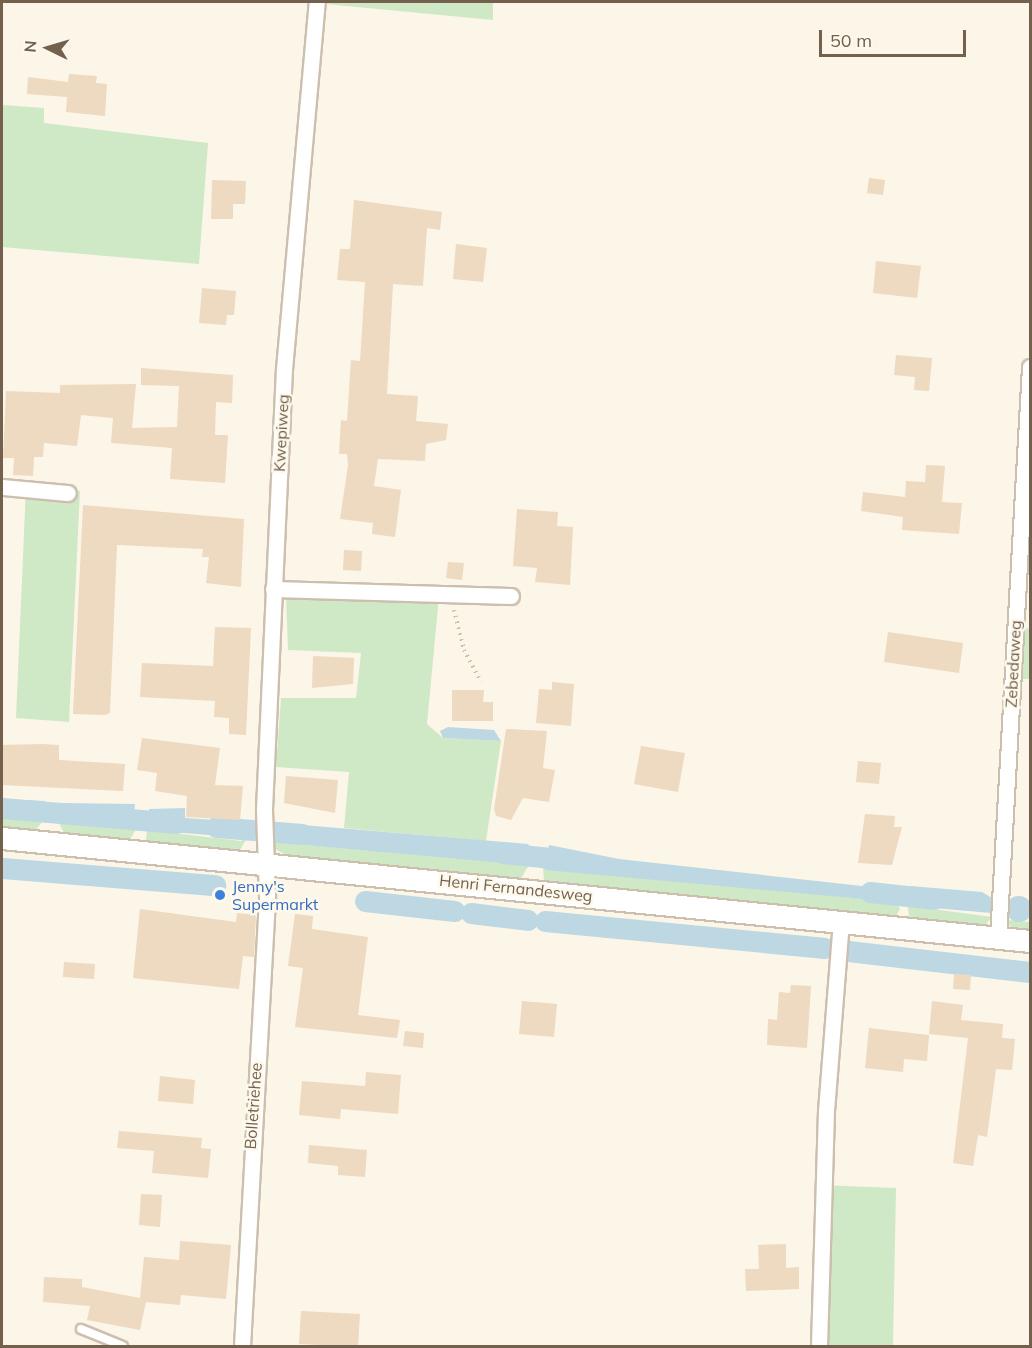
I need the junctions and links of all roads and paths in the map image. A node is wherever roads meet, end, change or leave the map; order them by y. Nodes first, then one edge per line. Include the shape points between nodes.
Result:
1 (317, 2) edge
2 (1030, 367) edge
3 (2, 488) edge
4 (68, 493) dead end
5 (273, 589) junction
6 (451, 591) junction
7 (511, 596) dead end
8 (481, 682) dead end
9 (2, 838) edge
10 (266, 866) junction
11 (841, 922) junction
12 (998, 938) junction
13 (1030, 942) edge
14 (81, 1329) dead end
15 (123, 1347) edge
16 (242, 1347) edge
17 (819, 1347) edge

1 - 5 street, Kwepiweg via 284,369
2 - 12 street, Zebedaweg
3 - 4 street
5 - 6 street
5 - 10 street, Kwepiweg via 263,844
6 - 7 street
6 - 8 path via 456,628
9 - 10 street, Henri Fernandesweg
10 - 11 street, Henri Fernandesweg
10 - 16 street, Bolletriehee
11 - 12 street, Henri Fernandesweg
11 - 17 street via 826,1111
12 - 13 street, Henri Fernandesweg
14 - 15 lane

